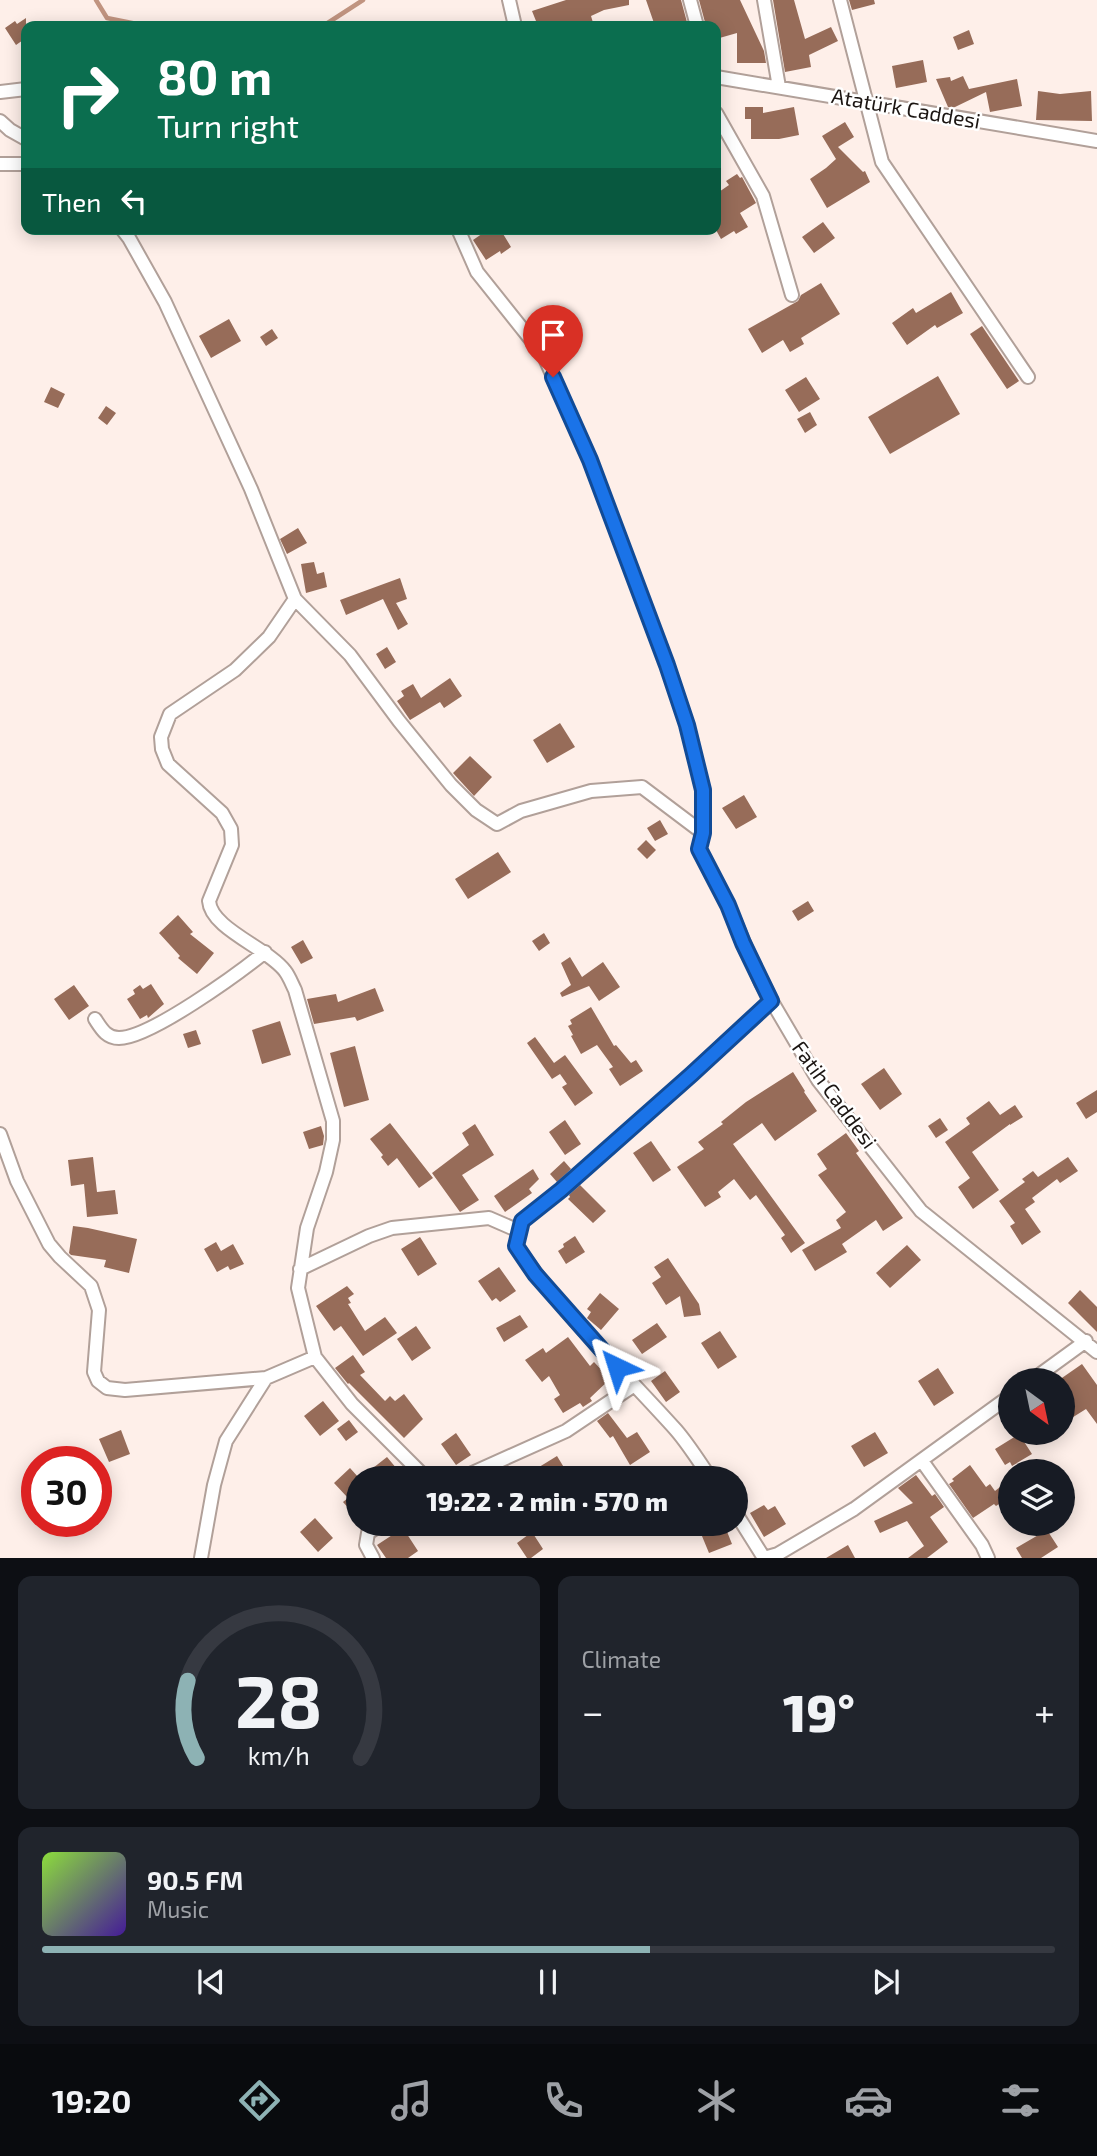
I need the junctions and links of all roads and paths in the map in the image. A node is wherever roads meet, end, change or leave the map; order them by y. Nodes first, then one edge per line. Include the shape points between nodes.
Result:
1 (690, 0) edge
2 (764, 0) edge
3 (840, 0) edge
4 (513, 2) edge
5 (515, 21) edge
6 (696, 21) edge
7 (721, 78) edge
8 (779, 87) junction
9 (21, 90) edge
10 (0, 92) edge
11 (866, 103) junction
12 (0, 121) edge
13 (721, 122) edge
14 (21, 136) edge
15 (1097, 141) edge
16 (0, 164) edge
17 (21, 164) edge
18 (127, 235) edge
19 (461, 235) edge
20 (792, 295) dead end
21 (1028, 377) dead end
22 (295, 598) junction
23 (703, 833) junction
24 (265, 952) junction
25 (771, 1001) junction
26 (95, 1019) dead end
27 (0, 1134) edge
28 (519, 1231) junction
29 (300, 1269) junction
30 (1086, 1341) junction
31 (1097, 1352) edge
32 (315, 1357) junction
33 (1049, 1368) edge
34 (267, 1378) junction
35 (633, 1386) junction
36 (998, 1405) edge
37 (922, 1461) junction
38 (414, 1466) edge
39 (489, 1466) edge
40 (702, 1466) edge
41 (748, 1533) edge
42 (368, 1536) edge
43 (201, 1558) edge
44 (373, 1558) edge
45 (764, 1558) edge
46 (988, 1558) edge

1 - 6 street
2 - 8 street
3 - 11 street
4 - 5 street
7 - 8 street, Atatürk Caddesi
8 - 11 street, Atatürk Caddesi
9 - 10 street
11 - 15 street, Atatürk Caddesi
11 - 21 street via 882,162
12 - 14 street
13 - 20 street via 763,196
16 - 17 street
18 - 22 street via 165,302 251,489
19 - 23 street, Fatih Caddesi via 477,272 544,356 590,460 687,725 703,790
22 - 23 street via 350,655 451,785 497,824 521,811 591,791 642,787
22 - 24 street via 269,636 235,670 170,714 161,737 167,764 222,813 231,829 232,845 209,901 210,909 223,924
23 - 25 street, Fatih Caddesi via 699,849
24 - 26 street via 190,1005 145,1030 111,1037
24 - 29 street via 285,971 295,990 333,1121 326,1172 307,1227
25 - 28 street via 522,1221
25 - 30 street, Fatih Caddesi via 818,1080 921,1211
27 - 34 street via 17,1181 50,1244 91,1286 99,1310 94,1372 98,1381 107,1388 125,1390
28 - 29 street via 489,1218 392,1228
28 - 35 street via 516,1246 535,1274
29 - 32 street via 298,1288
30 - 31 street, Fatih Caddesi
30 - 33 street
32 - 34 street
32 - 38 street via 352,1404
34 - 43 street via 226,1441
35 - 39 street via 566,1432
35 - 40 street via 678,1432
36 - 37 street
37 - 45 street via 855,1509
37 - 46 street
41 - 45 street
42 - 44 street via 366,1545

